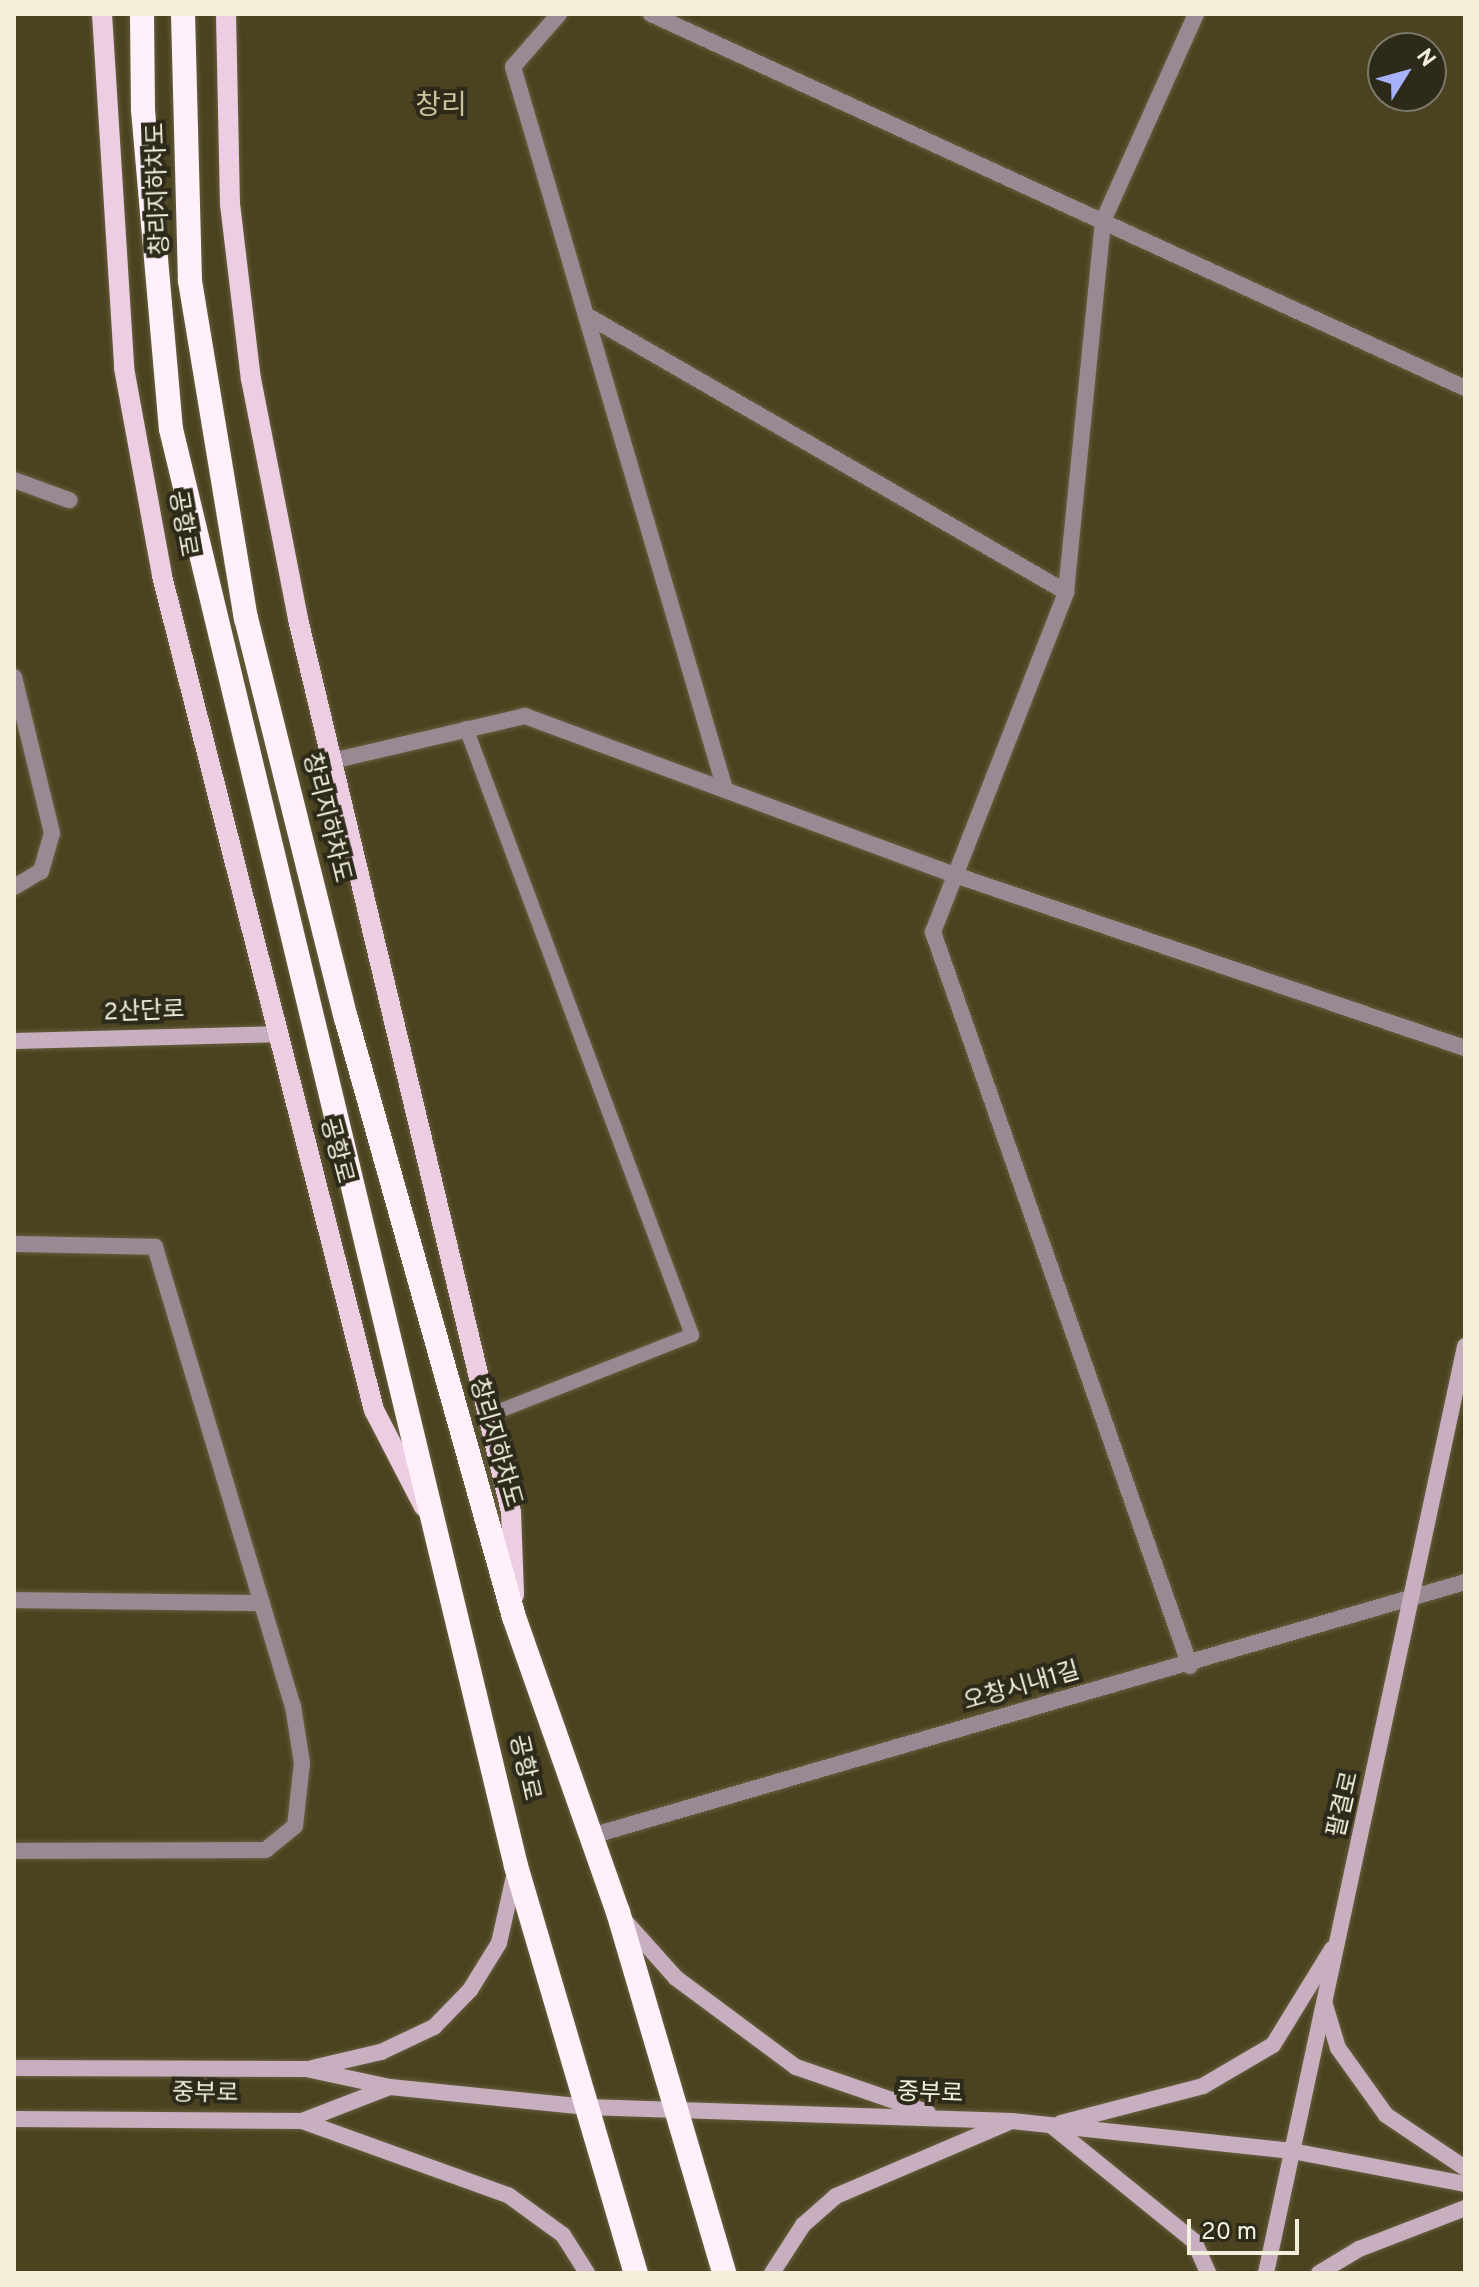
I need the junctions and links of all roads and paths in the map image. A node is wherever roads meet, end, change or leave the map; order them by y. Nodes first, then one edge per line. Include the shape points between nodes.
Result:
1 (102, 14) edge
2 (142, 14) edge
3 (183, 14) edge
4 (226, 14) edge
5 (559, 14) edge
6 (651, 14) edge
7 (1196, 14) edge
8 (1103, 221) junction
9 (586, 315) junction
10 (1465, 388) edge
11 (14, 480) edge
12 (69, 500) dead end
13 (1066, 592) junction
14 (14, 677) edge
15 (466, 728) junction
16 (332, 761) junction
17 (725, 789) junction
18 (955, 875) junction
19 (14, 887) edge
20 (276, 1034) junction
21 (14, 1041) edge
22 (1465, 1048) edge
23 (14, 1244) edge
24 (1465, 1346) edge
25 (489, 1415) junction
26 (443, 1543) junction
27 (1465, 1582) edge
28 (1416, 1598) junction
29 (14, 1600) edge
30 (262, 1603) junction
31 (514, 1617) junction
32 (1190, 1666) junction
33 (591, 1836) junction
34 (14, 1851) edge
35 (516, 1866) junction
36 (618, 1912) junction
37 (1340, 1935) junction
38 (1325, 2004) junction
39 (14, 2068) edge
40 (306, 2069) junction
41 (390, 2087) junction
42 (587, 2107) junction
43 (680, 2113) junction
44 (14, 2119) edge
45 (951, 2119) junction
46 (302, 2121) junction
47 (1012, 2121) junction
48 (1051, 2125) junction
49 (1292, 2151) junction
50 (1465, 2168) edge
51 (1465, 2184) edge
52 (1465, 2208) edge
53 (587, 2273) edge
54 (636, 2273) edge
55 (724, 2273) edge
56 (772, 2273) edge
57 (1208, 2273) edge
58 (1266, 2273) edge
59 (1319, 2273) edge

1 - 20 main road, 공항로 via 124,368 162,576
2 - 26 highway, 창리지하차도 via 143,110 171,429 310,1026
3 - 31 highway, 창리지하차도 via 190,281 246,618 346,1018
4 - 16 main road, 공항로 via 230,204 251,379
5 - 9 street via 513,67
6 - 8 street
7 - 8 street
8 - 10 street
8 - 13 street
9 - 13 street
9 - 17 street
11 - 12 street
13 - 18 street
14 - 19 street via 52,833 41,871
15 - 16 street
15 - 17 street via 525,716
15 - 25 lane via 692,1335
16 - 25 main road, 공항로
17 - 18 street
18 - 22 street
18 - 32 street via 933,932
20 - 21 main road, 2산단로
20 - 26 main road, 공항로 via 374,1410
23 - 30 street via 155,1247
24 - 28 main road, 팔결로
25 - 31 main road, 공항로 via 511,1512
26 - 35 highway, 공항로
27 - 28 street, 오창시내1길
28 - 32 street, 오창시내1길
28 - 37 main road, 팔결로
29 - 30 street
30 - 34 street via 302,1763 295,1826 265,1850
31 - 33 highway, 공항로
32 - 33 street, 오창시내1길
33 - 36 highway, 공항로
35 - 40 main road via 499,1943 470,1990 434,2027 381,2052
35 - 42 highway, 공항로
36 - 43 highway, 공항로
36 - 45 main road via 676,1978 796,2067
37 - 38 main road, 팔결로
37 - 48 main road via 1273,2045 1203,2086
38 - 49 main road, 팔결로
38 - 50 main road via 1338,2048 1386,2115
39 - 40 main road, 중부로
40 - 41 main road, 중부로
41 - 42 main road, 중부로
41 - 46 main road, 중부로
42 - 43 main road, 중부로
42 - 54 highway, 공항로
43 - 45 main road, 중부로
43 - 55 highway, 공항로
44 - 46 main road, 중부로
45 - 47 main road, 중부로
46 - 53 main road via 508,2195 563,2235
47 - 48 main road, 중부로
47 - 56 main road via 836,2196 795,2234
48 - 49 main road, 중부로
48 - 57 main road via 1194,2241
49 - 51 main road, 중부로
49 - 58 main road, 팔결로
52 - 59 main road via 1359,2249

